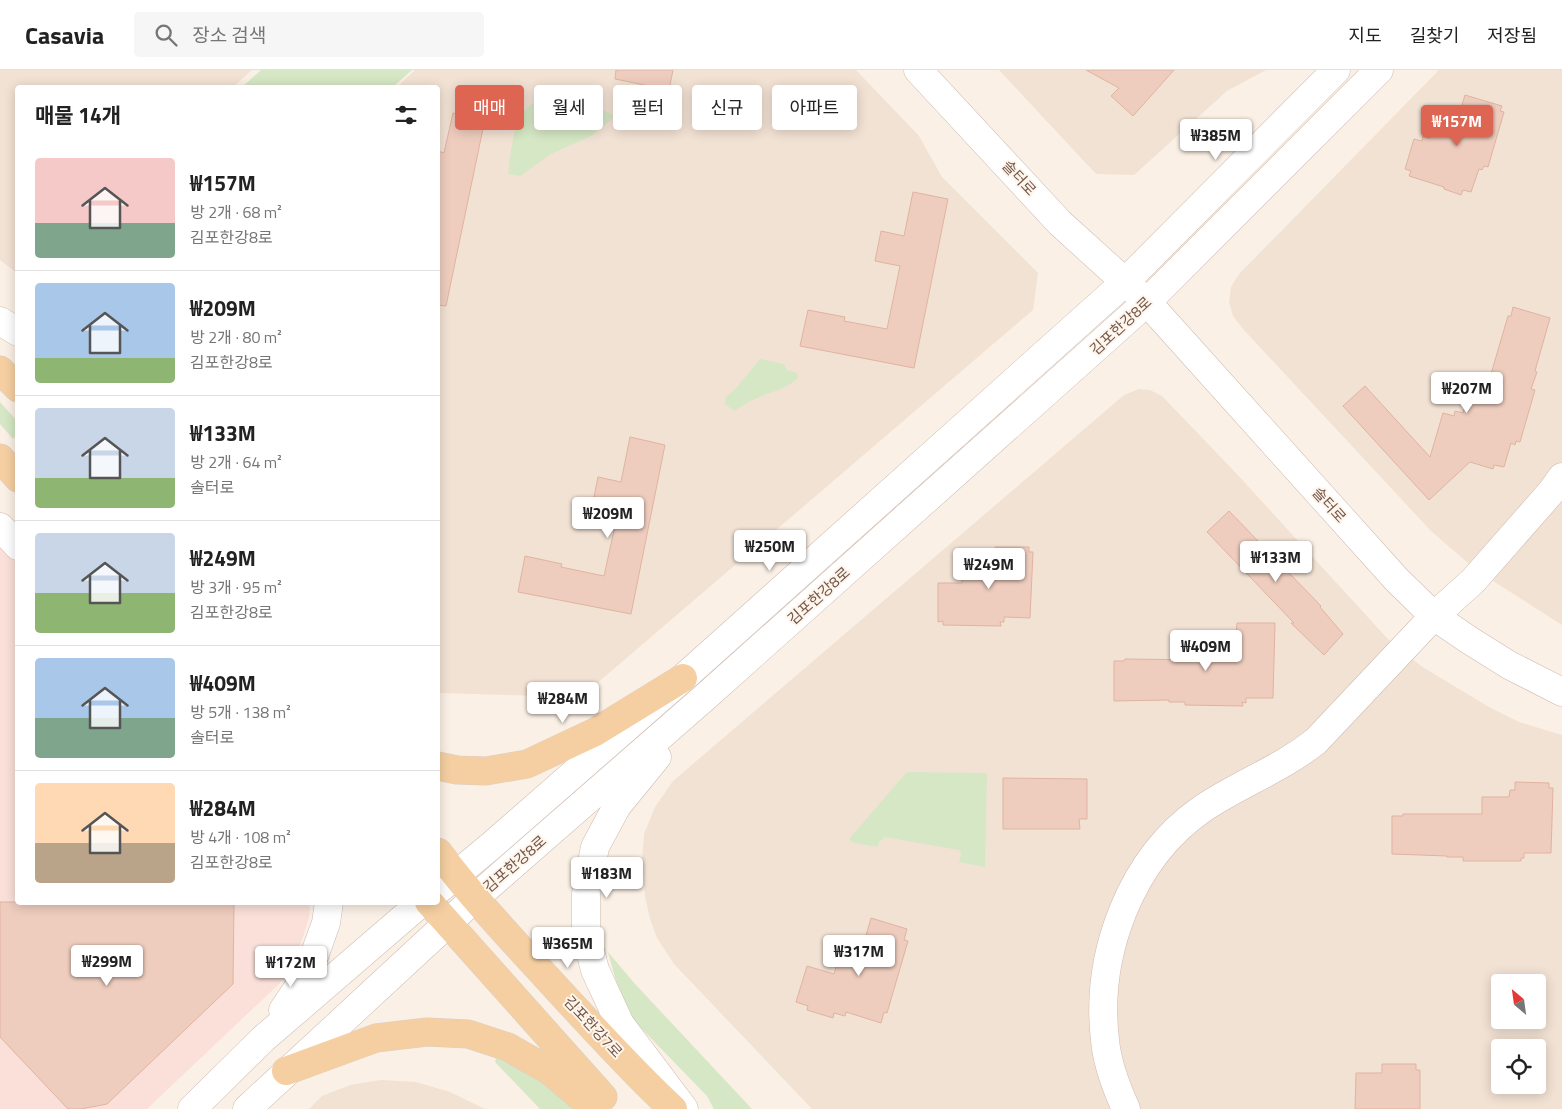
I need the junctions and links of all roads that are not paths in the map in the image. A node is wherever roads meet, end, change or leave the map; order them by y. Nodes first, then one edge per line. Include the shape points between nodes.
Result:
1 (918, 70) edge
2 (942, 70) edge
3 (1336, 70) edge
4 (1379, 70) edge
5 (1125, 282) junction
6 (1147, 302) junction
7 (0, 321) edge
8 (15, 330) edge
9 (0, 370) edge
10 (15, 385) edge
11 (0, 458) edge
12 (15, 475) edge
13 (1562, 477) edge
14 (0, 528) edge
15 (15, 543) edge
16 (1434, 616) junction
17 (683, 678) junction
18 (1562, 692) edge
19 (704, 698) junction
20 (440, 766) edge
21 (440, 860) edge
22 (446, 883) edge
23 (475, 898) junction
24 (329, 905) edge
25 (419, 905) edge
26 (432, 905) edge
27 (448, 923) junction
28 (263, 1040) junction
29 (286, 1071) junction
30 (214, 1086) junction
31 (182, 1109) edge
32 (192, 1109) edge
33 (247, 1109) edge
34 (595, 1109) edge
35 (614, 1109) edge
36 (673, 1109) edge
37 (684, 1109) edge
38 (1126, 1109) edge

1 - 5 street, 솔터로 via 1060,223
2 - 5 street, 솔터로 via 1080,216
3 - 5 street, 김포한강8로
4 - 6 street, 김포한강8로
5 - 6 street, 솔터로
5 - 17 street, 김포한강8로
6 - 16 street, 솔터로 via 1391,574
6 - 19 street, 김포한강8로
7 - 8 street
9 - 10 main road
11 - 12 main road
13 - 16 street via 1474,581
14 - 15 street
16 - 18 street, 솔터로 via 1509,665
16 - 38 street via 1316,741 1298,756 1201,810 1180,827 1141,874 1117,926 1103,1002 1110,1066
17 - 20 main road via 595,732 527,764 486,771
17 - 22 street, 김포한강8로
19 - 23 street, 김포한강8로
19 - 37 street via 617,806 596,846 586,894 586,935 595,970 620,1024
21 - 22 main road, 김포한강7로
22 - 23 main road, 김포한강7로
23 - 27 street, 김포한강8로
23 - 36 main road, 김포한강7로 via 645,1084
24 - 28 street via 326,923 308,973
25 - 28 street
26 - 27 main road
27 - 29 street, 김포한강8로
27 - 35 main road
28 - 30 street
29 - 33 street, 김포한강8로
29 - 34 main road via 376,1038 427,1032 468,1034 508,1047 550,1071
30 - 31 street
30 - 32 street

